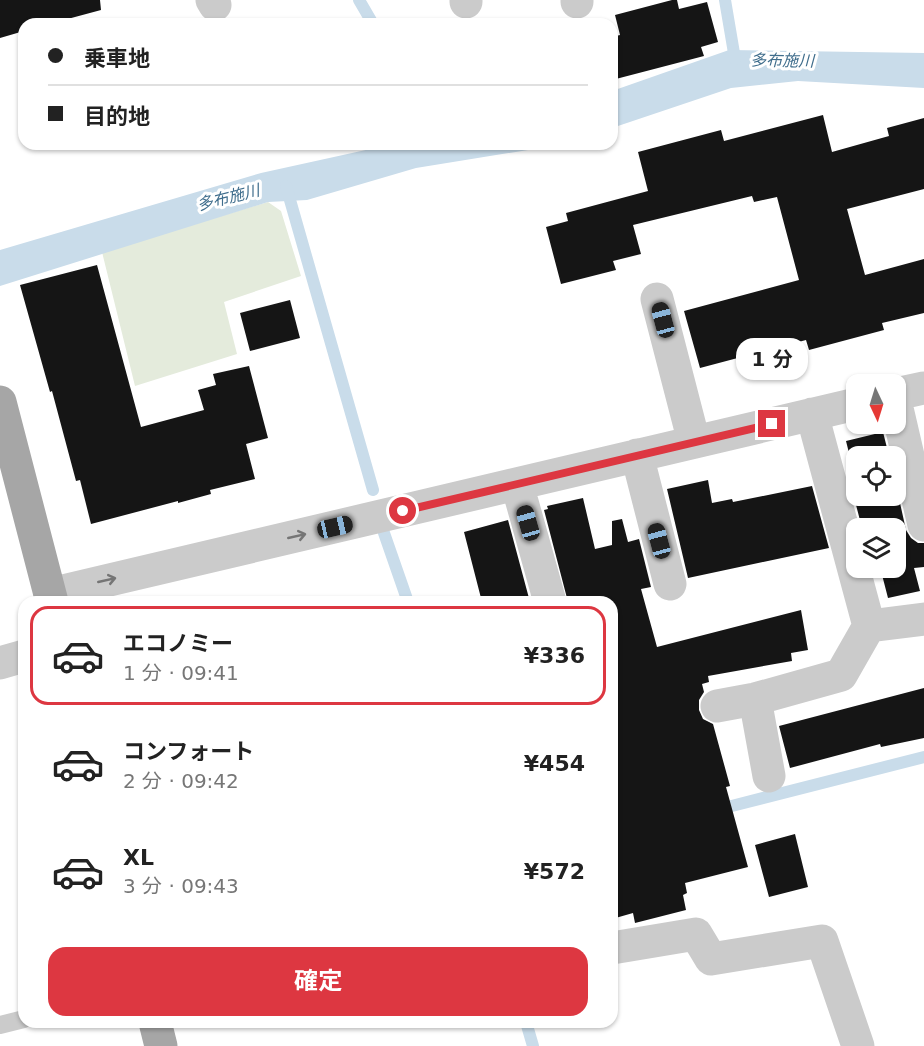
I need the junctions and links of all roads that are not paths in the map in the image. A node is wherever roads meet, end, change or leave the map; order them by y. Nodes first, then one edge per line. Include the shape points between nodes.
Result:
1 (657, 300) dead end
2 (924, 388) edge
3 (906, 392) edge
4 (0, 402) edge
5 (846, 406) edge
6 (812, 414) junction
7 (903, 434) edge
8 (694, 442) junction
9 (636, 455) junction
10 (7, 461) edge
11 (517, 484) junction
12 (924, 525) edge
13 (670, 584) dead end
14 (50, 596) edge
15 (59, 596) edge
16 (548, 596) edge
17 (924, 619) edge
18 (869, 626) junction
19 (18, 658) edge
20 (0, 663) edge
21 (755, 699) junction
22 (717, 706) dead end
23 (769, 776) dead end
24 (618, 947) edge
25 (18, 1020) edge
26 (0, 1025) edge
27 (156, 1028) edge
28 (161, 1046) edge
29 (858, 1046) edge

1 - 8 street
2 - 3 street
4 - 10 main road
5 - 6 street
6 - 8 street
6 - 18 street
7 - 12 street
8 - 9 street
9 - 11 street
9 - 13 street
10 - 14 main road
15 -> 11 street
11 - 16 street
17 - 18 street
18 - 21 street via 841,675
19 - 20 street
21 - 22 street
21 - 23 street
24 - 29 street via 696,934 711,959 822,941
25 - 26 lane
27 - 28 main road

